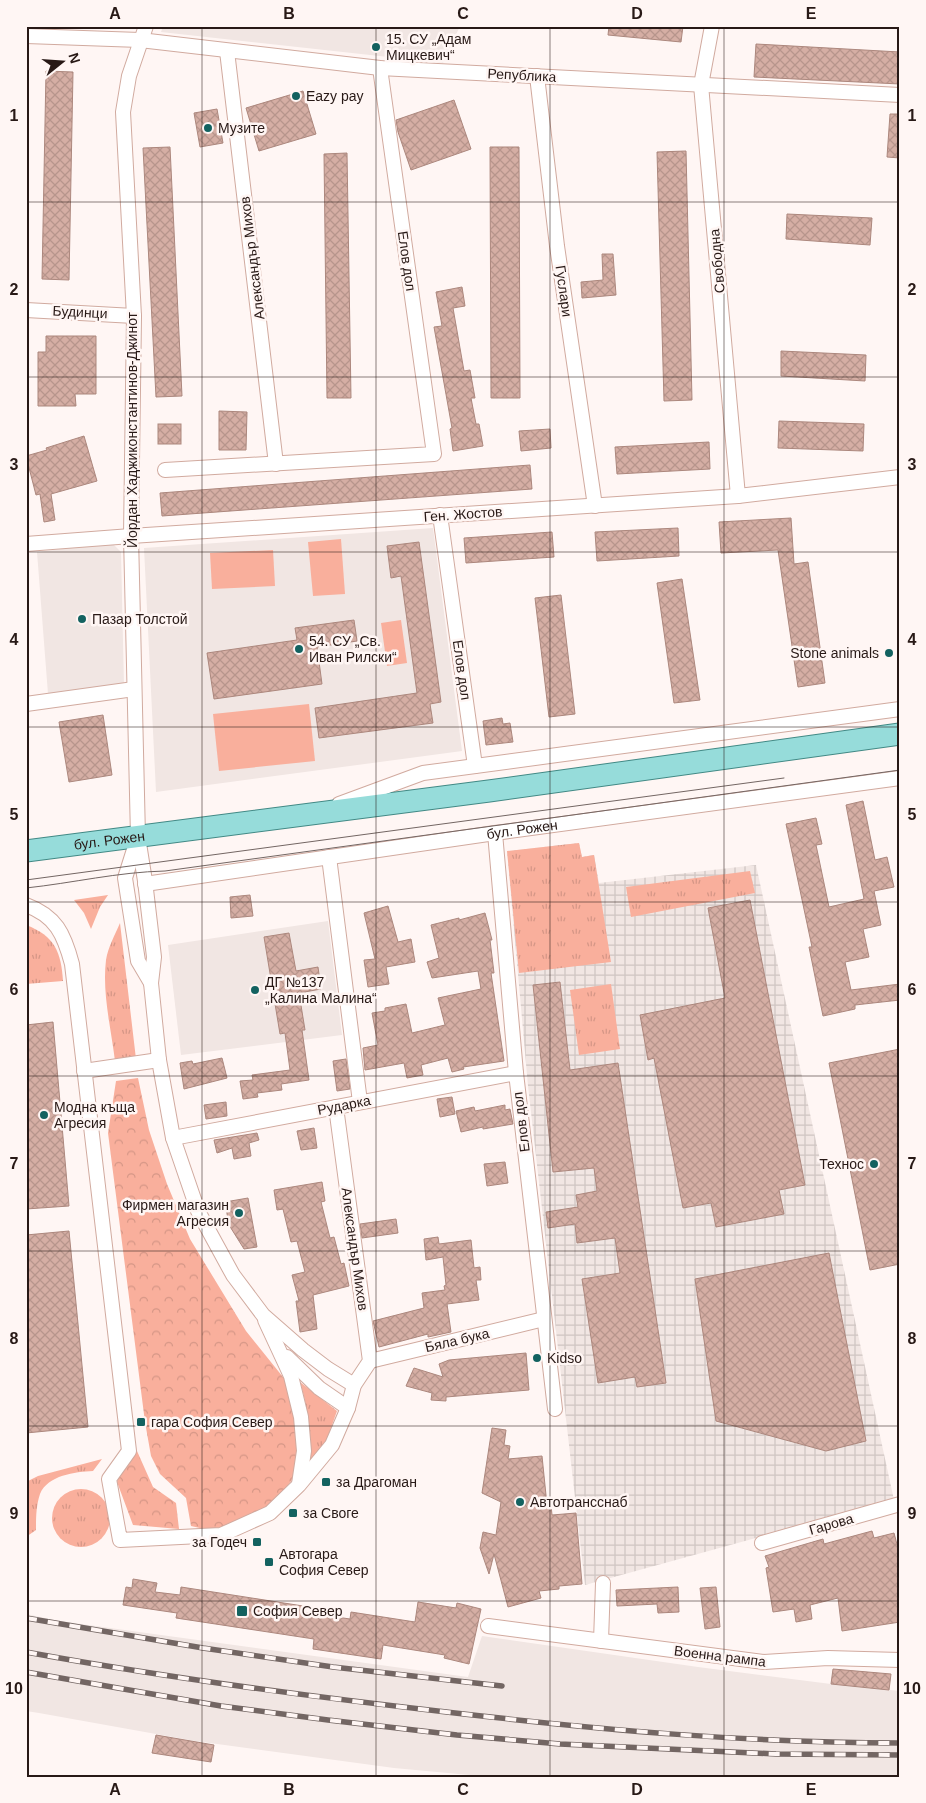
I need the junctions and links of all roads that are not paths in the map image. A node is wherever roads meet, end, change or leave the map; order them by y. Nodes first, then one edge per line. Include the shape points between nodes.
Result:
1 (146, 26) edge
2 (712, 26) edge
3 (26, 36) edge
4 (140, 40) junction
5 (227, 51) junction
6 (380, 68) junction
7 (537, 76) junction
8 (700, 85) junction
9 (900, 95) edge
10 (26, 310) edge
11 (134, 316) junction
12 (276, 464) junction
13 (165, 470) dead end
14 (900, 477) edge
15 (738, 496) junction
16 (595, 506) junction
17 (440, 515) junction
18 (131, 536) junction
19 (26, 544) edge
20 (134, 689) junction
21 (26, 704) edge
22 (900, 709) edge
23 (900, 734) edge
24 (475, 766) junction
25 (900, 778) edge
26 (310, 814) junction
27 (495, 833) junction
28 (138, 837) junction
29 (26, 851) edge
30 (329, 857) junction
31 (145, 884) junction
32 (26, 905) edge
33 (151, 983) junction
34 (159, 1060) junction
35 (84, 1071) junction
36 (516, 1073) junction
37 (360, 1102) junction
38 (336, 1107) junction
39 (173, 1138) junction
40 (263, 1314) junction
41 (544, 1320) junction
42 (276, 1346) junction
43 (370, 1361) junction
44 (354, 1385) junction
45 (348, 1408) junction
46 (555, 1409) dead end
47 (299, 1485) junction
48 (900, 1505) edge
49 (762, 1543) dead end
50 (603, 1583) dead end
51 (488, 1626) dead end
52 (601, 1641) junction
53 (900, 1660) edge

1 - 4 street, Йордан Хаджиконстантинов-Джинот
2 - 8 street, Свободна
3 - 4 street, Република
4 - 5 street, Република
4 - 11 street, Йордан Хаджиконстантинов-Джинот via 122,112
5 - 6 street, Република
5 - 12 street, Александър Михов
6 - 7 street, Република
6 - 12 street, Елов дол via 434,454
7 - 8 street, Република
7 - 16 street, Гуслари via 557,246
8 - 9 street, Република
8 - 15 street, Свободна
10 - 11 street, Будинци
11 - 18 street, Йордан Хаджиконстантинов-Джинот
12 - 13 street
14 - 15 street, Ген. Жостов
15 - 16 street, Ген. Жостов
16 - 17 street, Ген. Жостов
17 - 18 street, Ген. Жостов
17 - 24 street, Елов дол
18 - 19 street, Ген. Жостов
18 - 20 street, Йордан Хаджиконстантинов-Джинот
20 - 21 street
20 - 28 street, Йордан Хаджиконстантинов-Джинот
22 - 24 street, бул. Рожен
23 - 26 main road, бул. Рожен
24 - 26 street, бул. Рожен via 423,773
25 - 27 street, бул. Рожен
26 - 28 main road, бул. Рожен
27 - 30 street, бул. Рожен
27 - 36 street, Елов дол
28 - 29 main road, бул. Рожен
28 - 31 street
28 - 33 street via 125,878 138,961
30 - 31 street, бул. Рожен
30 - 37 street
31 - 33 street via 154,957
32 - 35 street via 49,917 67,945
33 - 34 street
34 - 35 street
34 - 39 street
35 - 47 street via 129,1451 109,1479 120,1540 221,1535 270,1512
36 - 37 street, Рударка
36 - 41 street, Елов дол
37 - 38 street, Рударка
38 - 39 street, Рударка
38 - 43 street, Александър Михов
39 - 40 street via 198,1211 233,1275
40 - 42 street
40 - 44 street via 328,1369
41 - 43 street, Бяла бука
41 - 46 street, Елов дол
42 - 45 street via 319,1388
42 - 47 street via 291,1376 301,1417 304,1451
43 - 44 street
44 - 45 street
45 - 47 street via 332,1445
48 - 49 street, Гарова
50 - 52 street
51 - 52 street, Военна рампа
52 - 53 street, Военна рампа via 764,1662 828,1658

